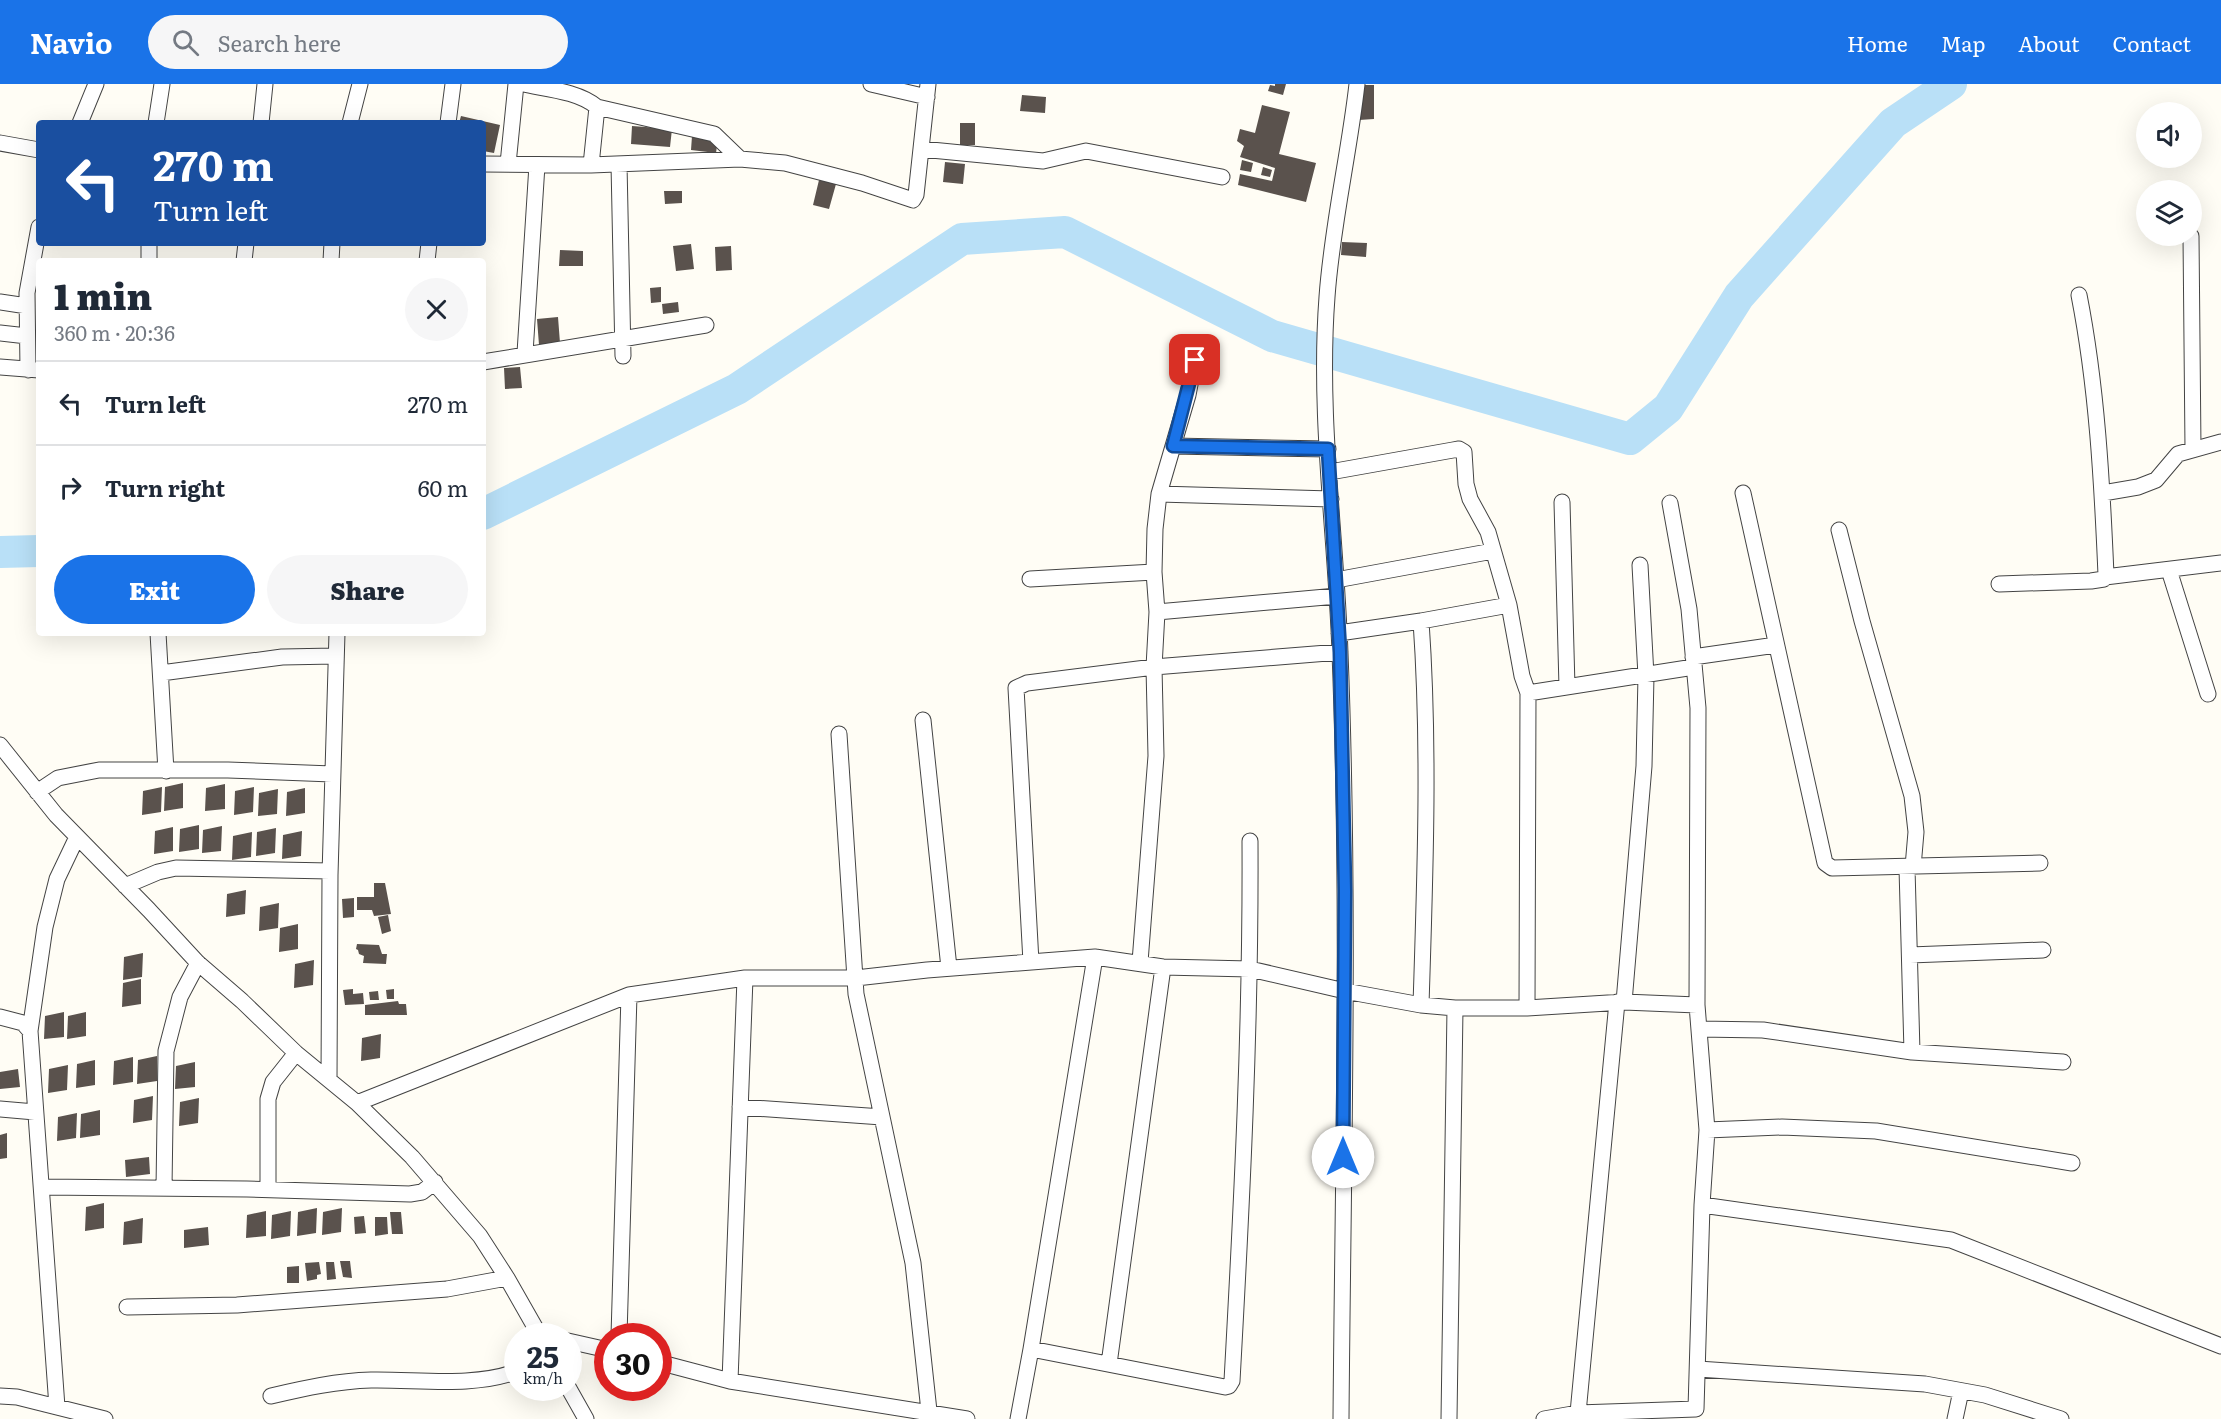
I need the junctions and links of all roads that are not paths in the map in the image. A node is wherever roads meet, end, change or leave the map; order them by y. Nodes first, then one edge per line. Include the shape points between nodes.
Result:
1 (96, 84) edge
2 (162, 84) edge
3 (265, 84) edge
4 (360, 84) edge
5 (453, 84) edge
6 (516, 84) edge
7 (523, 84) edge
8 (871, 84) edge
9 (1357, 84) edge
10 (928, 91) edge
11 (597, 107) junction
12 (81, 120) edge
13 (156, 120) edge
14 (261, 120) edge
15 (351, 120) edge
16 (448, 120) edge
17 (0, 143) edge
18 (36, 149) edge
19 (921, 149) junction
20 (740, 159) junction
21 (486, 164) edge
22 (508, 164) junction
23 (619, 164) junction
24 (537, 165) junction
25 (591, 165) junction
26 (1221, 177) dead end
27 (36, 243) edge
28 (2191, 246) edge
29 (2079, 295) dead end
30 (0, 302) edge
31 (27, 306) junction
32 (706, 325) dead end
33 (0, 333) edge
34 (27, 336) junction
35 (622, 338) junction
36 (1198, 343) dead end
37 (525, 353) junction
38 (623, 356) dead end
39 (486, 361) edge
40 (0, 367) edge
41 (33, 370) edge
42 (2221, 442) edge
43 (1173, 446) junction
44 (1328, 449) junction
45 (2193, 449) junction
46 (1330, 472) junction
47 (1743, 493) dead end
48 (2103, 493) junction
49 (1159, 494) junction
50 (1331, 499) junction
51 (1562, 502) dead end
52 (1670, 503) dead end
53 (1839, 530) dead end
54 (1493, 551) junction
55 (2221, 563) edge
56 (1640, 565) dead end
57 (2169, 570) junction
58 (1154, 572) junction
59 (2105, 577) junction
60 (1030, 579) dead end
61 (1999, 584) dead end
62 (1336, 588) junction
63 (1509, 604) junction
64 (1157, 612) junction
65 (1421, 621) junction
66 (1339, 633) junction
67 (158, 636) edge
68 (337, 636) edge
69 (1776, 645) junction
70 (1340, 652) junction
71 (335, 656) junction
72 (1694, 662) junction
73 (1154, 667) junction
74 (161, 673) junction
75 (1646, 676) junction
76 (1568, 687) junction
77 (1528, 693) junction
78 (2208, 694) dead end
79 (923, 720) dead end
80 (838, 734) dead end
81 (0, 745) edge
82 (166, 771) junction
83 (332, 774) junction
84 (37, 792) junction
85 (77, 837) junction
86 (1250, 841) dead end
87 (2040, 863) dead end
88 (1910, 868) junction
89 (330, 871) junction
90 (125, 886) junction
91 (2043, 950) dead end
92 (1910, 956) junction
93 (1095, 957) junction
94 (1031, 962) junction
95 (1140, 962) junction
96 (198, 963) junction
97 (1163, 967) junction
98 (949, 969) junction
99 (1250, 969) junction
100 (745, 978) junction
101 (856, 978) junction
102 (1345, 991) junction
103 (629, 995) junction
104 (1621, 1002) junction
105 (1421, 1005) junction
106 (1697, 1005) junction
107 (1455, 1008) junction
108 (1527, 1008) junction
109 (0, 1017) edge
110 (1699, 1029) junction
111 (30, 1031) junction
112 (1912, 1052) junction
113 (296, 1053) junction
114 (2063, 1062) dead end
115 (329, 1080) junction
116 (357, 1103) junction
117 (740, 1107) junction
118 (0, 1108) edge
119 (35, 1112) junction
120 (882, 1117) junction
121 (1707, 1130) junction
122 (2072, 1163) dead end
123 (435, 1182) junction
124 (42, 1187) junction
125 (164, 1188) junction
126 (268, 1190) junction
127 (1702, 1205) junction
128 (507, 1278) junction
129 (127, 1307) dead end
130 (534, 1323) edge
131 (619, 1323) edge
132 (2219, 1340) edge
133 (1031, 1349) junction
134 (1109, 1364) junction
135 (672, 1366) edge
136 (1698, 1369) junction
137 (504, 1375) edge
138 (730, 1381) junction
139 (1961, 1391) junction
140 (0, 1396) edge
141 (271, 1396) dead end
142 (576, 1401) edge
143 (57, 1407) junction
144 (929, 1412) junction
145 (894, 1413) edge
146 (1578, 1413) junction
147 (1698, 1414) edge
148 (105, 1419) edge
149 (586, 1419) edge
150 (967, 1419) edge
151 (1018, 1419) edge
152 (1341, 1419) edge
153 (1449, 1419) edge
154 (1544, 1419) edge
155 (1955, 1419) edge
156 (2061, 1419) edge

1 - 12 street
2 - 13 street
3 - 14 street
4 - 15 street
5 - 16 street
6 - 22 street
7 - 11 street via 559,91
8 - 10 street
9 - 44 street via 1327,297
10 - 19 street
11 - 20 street via 714,134
11 - 25 street
17 - 18 street
19 - 20 street via 913,200 785,163
19 - 26 street via 1043,161 1086,151
20 - 23 street
21 - 22 street
22 - 24 street
23 - 25 street
23 - 35 street
24 - 25 street
24 - 37 street
27 - 31 street
28 - 45 street
29 - 48 street via 2093,378
30 - 31 street
31 - 34 street
32 - 35 street
33 - 34 street
34 - 41 street
35 - 37 street
35 - 38 street
36 - 43 street
37 - 39 street
40 - 41 street
42 - 45 street
43 - 44 street
43 - 49 street
44 - 46 street
45 - 48 street via 2178,454 2156,480
46 - 50 street
46 - 54 street via 1459,449 1464,452 1470,499 1488,532
47 - 69 street
48 - 59 street
49 - 50 street
49 - 58 street
50 - 62 street
51 - 76 street
52 - 72 street
53 - 88 street via 1912,796 1916,832
54 - 62 street
54 - 63 street
55 - 57 street
56 - 75 street
57 - 59 street
57 - 78 street
58 - 60 street
58 - 64 street
59 - 61 street via 2091,581
62 - 64 street
62 - 66 street
63 - 65 street
63 - 77 street via 1521,676
64 - 73 street
65 - 66 street
65 - 105 street via 1427,802
66 - 70 street
67 - 74 street
68 - 71 street
69 - 72 street
69 - 88 street via 1825,862 1832,868
70 - 73 street
70 - 102 street
71 - 74 street via 282,657
71 - 83 street
72 - 75 street
72 - 106 street via 1698,708
73 - 94 street via 1027,683 1016,688
73 - 95 street via 1156,756
74 - 82 street
75 - 76 street
75 - 104 street via 1639,845
76 - 77 street
77 - 108 street
79 - 98 street
80 - 101 street
81 - 84 street
82 - 83 street
82 - 84 street via 99,770 58,778
83 - 89 street
84 - 85 street
85 - 90 street
85 - 111 street via 57,879 45,927
86 - 99 street
87 - 88 street
88 - 92 street
89 - 90 street via 176,868
89 - 115 street
90 - 96 street
91 - 92 street
92 - 112 street
93 - 94 street
93 - 95 street
93 - 133 street
94 - 98 street
95 - 97 street
96 - 113 street
96 - 125 street via 180,997 166,1051
97 - 99 street
97 - 134 street
98 - 101 street
99 - 102 street
99 - 134 street via 1232,1381 1225,1387
100 - 101 street
100 - 103 street
100 - 117 street
101 - 120 street
102 - 105 street
102 - 152 street
103 - 116 street
103 - 131 street
104 - 106 street
104 - 108 street
104 - 146 street
105 - 107 street
106 - 110 street
107 - 108 street
107 - 153 street
109 - 111 street via 23,1023
110 - 112 street via 1763,1030
110 - 121 street
111 - 119 street
112 - 114 street
113 - 115 street
113 - 126 street via 273,1082 268,1099
115 - 116 street
116 - 123 street
117 - 120 street
117 - 138 street
118 - 119 street
119 - 124 street
120 - 144 street via 913,1263
121 - 122 street via 1782,1127 1876,1131
121 - 127 street
123 - 126 street via 422,1192 410,1194
123 - 128 street via 480,1236
124 - 125 street
124 - 143 street
125 - 126 street
127 - 132 street via 1951,1240
127 - 136 street
128 - 129 street via 447,1289 237,1305
128 - 130 street
133 - 134 street
133 - 151 street
135 - 138 street
136 - 139 street via 1925,1384
136 - 147 street
137 - 141 street via 487,1380 320,1384
138 - 145 street
139 - 155 street
139 - 156 street
140 - 143 street
142 - 149 street
143 - 148 street
144 - 145 street
144 - 150 street
146 - 147 street
146 - 154 street

